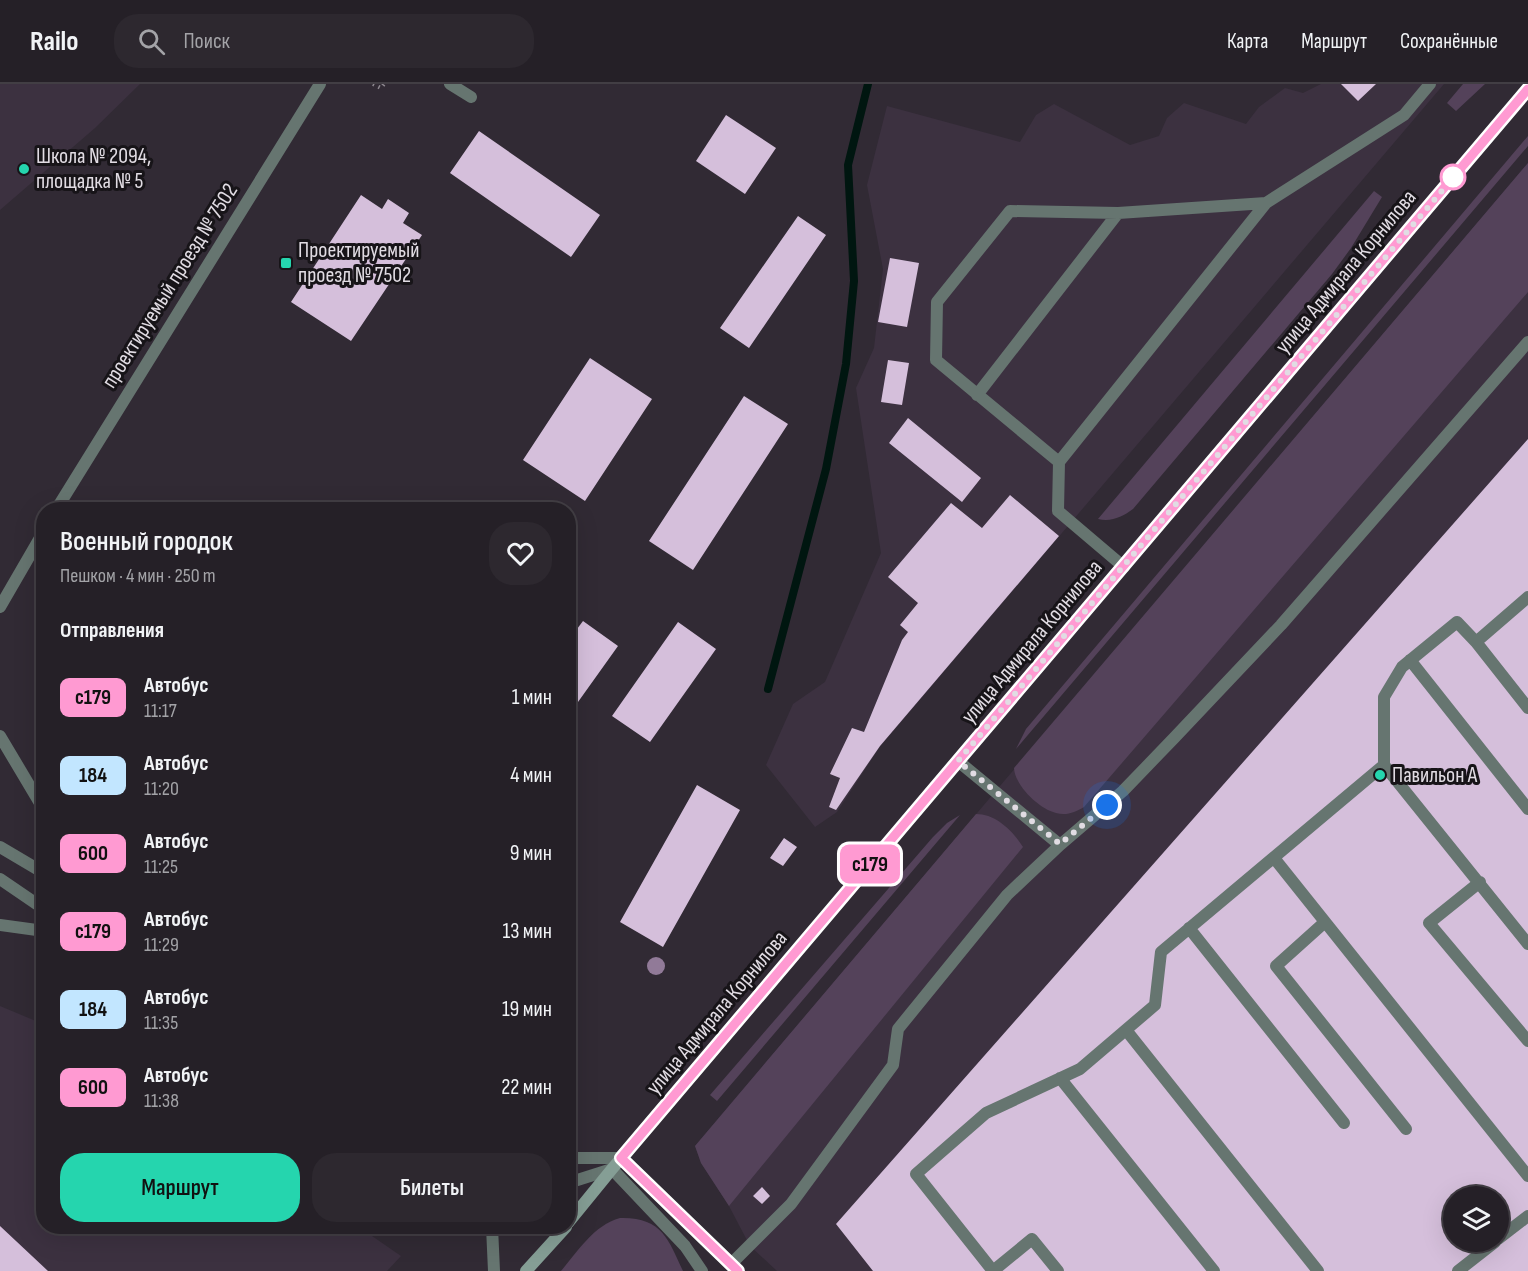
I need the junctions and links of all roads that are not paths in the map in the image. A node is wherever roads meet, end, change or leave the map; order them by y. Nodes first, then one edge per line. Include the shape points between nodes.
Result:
1 (320, 84) edge
2 (450, 84) edge
3 (1430, 84) edge
4 (1528, 89) edge
5 (471, 97) dead end
6 (1266, 203) junction
7 (1118, 213) junction
8 (1528, 342) edge
9 (977, 394) junction
10 (1059, 462) junction
11 (61, 502) edge
12 (36, 545) edge
13 (1124, 567) junction
14 (1528, 597) edge
15 (0, 607) edge
16 (1476, 642) junction
17 (1410, 660) junction
18 (1528, 708) edge
19 (0, 736) edge
20 (958, 761) junction
21 (1384, 765) junction
22 (36, 797) edge
23 (1528, 809) edge
24 (1060, 844) junction
25 (0, 847) edge
26 (1274, 858) junction
27 (36, 868) edge
28 (0, 879) edge
29 (1480, 882) junction
30 (36, 904) edge
31 (1325, 922) junction
32 (0, 925) edge
33 (1189, 928) junction
34 (36, 930) edge
35 (1528, 944) edge
36 (1126, 1030) junction
37 (1528, 1041) edge
38 (1060, 1078) junction
39 (1344, 1123) dead end
40 (1406, 1129) dead end
41 (576, 1158) edge
42 (621, 1158) junction
43 (612, 1169) junction
44 (1528, 1176) edge
45 (576, 1180) edge
46 (576, 1213) edge
47 (1528, 1216) edge
48 (1509, 1231) edge
49 (492, 1234) edge
50 (560, 1234) edge
51 (1482, 1252) edge
52 (735, 1267) edge
53 (494, 1271) edge
54 (526, 1271) edge
55 (702, 1271) edge
56 (993, 1271) edge
57 (1058, 1271) edge
58 (1214, 1271) edge
59 (1318, 1271) edge
60 (1458, 1271) edge

1 - 11 street, проектируемый проезд № 7502
2 - 5 street
3 - 6 street via 1404,115
4 - 13 main road, улица Адмирала Корнилова
6 - 7 street
6 - 10 street
7 - 9 street
7 - 9 street via 1010,211 937,302 936,360
8 - 24 street via 1273,633 1123,791
9 - 10 street
10 - 13 street via 1058,511
12 - 15 street
13 - 20 main road, улица Адмирала Корнилова
14 - 16 street
16 - 17 street via 1457,622
16 - 18 street
17 - 21 street via 1384,697
17 - 23 street
19 - 22 street
20 - 24 street
20 - 42 main road, улица Адмирала Корнилова
21 - 26 street
21 - 29 street
24 - 52 street via 1007,895 898,1029 893,1065 791,1204
25 - 27 street
26 - 31 street
26 - 33 street
28 - 30 street
29 - 35 street
29 - 37 street via 1429,923
31 - 40 street via 1276,966
31 - 44 street
32 - 34 street
33 - 36 street via 1161,952 1155,1005
33 - 39 street
36 - 38 street via 1080,1069
36 - 59 street
38 - 56 street via 986,1113 916,1174
38 - 58 street
41 - 42 street
42 - 43 main road, улица Адмирала Корнилова
42 - 52 street
43 - 45 street
43 - 46 main road, улица Адмирала Корнилова
43 - 55 street via 685,1246
47 - 48 street
49 - 53 street
50 - 54 main road
51 - 60 street
56 - 57 street via 1032,1239

